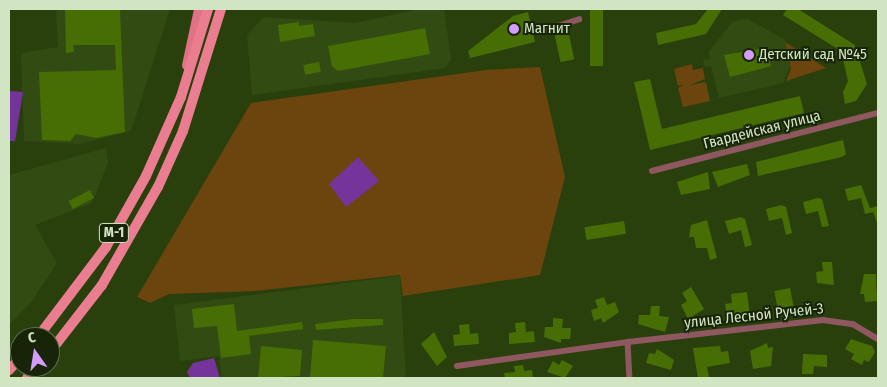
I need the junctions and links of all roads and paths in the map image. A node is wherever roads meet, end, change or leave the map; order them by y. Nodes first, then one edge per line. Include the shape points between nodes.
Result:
1 (198, 9) edge
2 (208, 9) edge
3 (221, 9) edge
4 (226, 9) edge
5 (579, 20) dead end
6 (544, 30) dead end
7 (209, 53) junction
8 (878, 113) edge
9 (173, 118) junction
10 (652, 171) dead end
11 (46, 327) edge
12 (60, 338) edge
13 (878, 339) edge
14 (628, 342) junction
15 (457, 366) dead end
16 (630, 378) edge

1 - 9 main road
2 - 9 highway, М-1
3 - 7 highway, М-1
4 - 7 main road
5 - 6 street
7 - 12 highway, М-1 via 183,131 130,240
8 - 10 street, Гвардейская улица
9 - 11 highway, М-1 via 106,247
13 - 14 street, улица Лесной Ручей-3 via 853,324 823,320
14 - 15 street, улица Лесной Ручей-3
14 - 16 street

